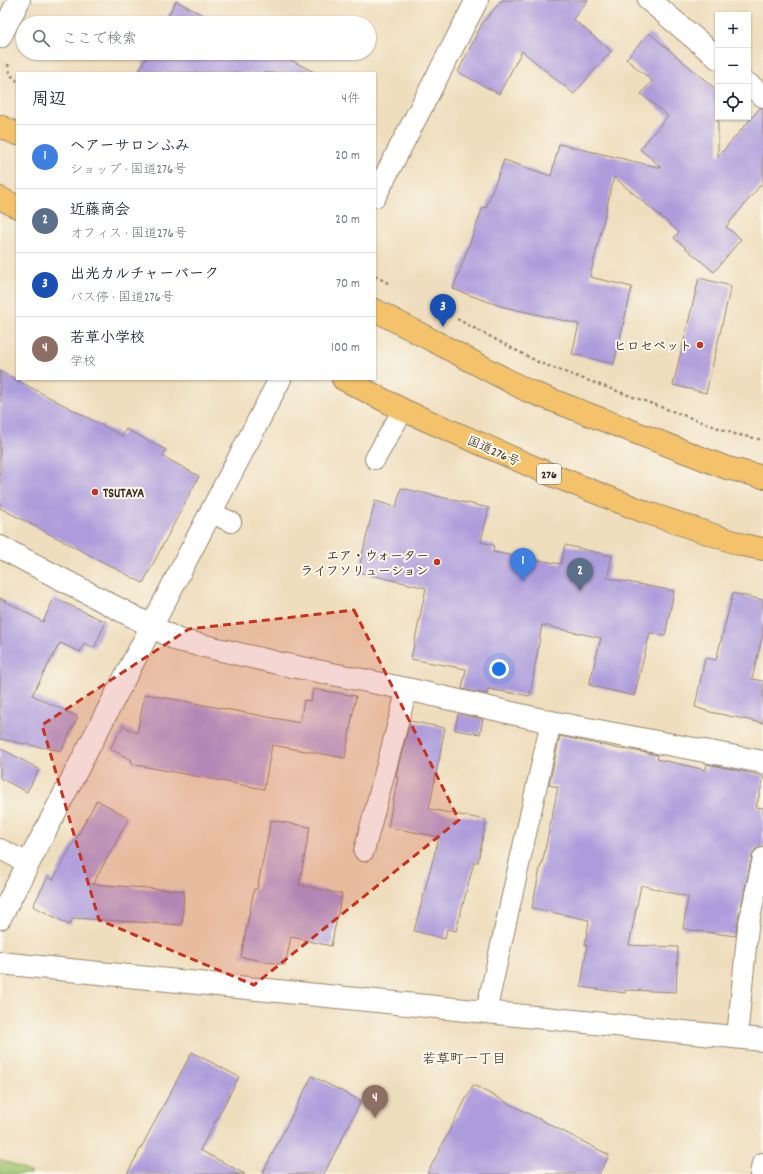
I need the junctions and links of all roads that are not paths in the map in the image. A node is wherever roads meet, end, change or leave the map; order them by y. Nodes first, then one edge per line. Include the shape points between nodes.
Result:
1 (19, 0) edge
2 (478, 0) edge
3 (649, 0) edge
4 (0, 37) edge
5 (715, 55) edge
6 (751, 86) edge
7 (763, 96) edge
8 (0, 126) edge
9 (16, 134) edge
10 (376, 194) edge
11 (0, 198) edge
12 (16, 206) edge
13 (376, 311) edge
14 (279, 380) edge
15 (345, 380) edge
16 (403, 410) junction
17 (375, 459) dead end
18 (763, 478) edge
19 (210, 512) junction
20 (231, 522) dead end
21 (0, 548) edge
22 (763, 549) edge
23 (152, 626) junction
24 (407, 689) junction
25 (552, 722) junction
26 (763, 762) edge
27 (0, 849) edge
28 (364, 851) dead end
29 (763, 858) edge
30 (28, 863) junction
31 (0, 918) edge
32 (0, 963) edge
33 (486, 1012) junction
34 (737, 1037) junction
35 (763, 1040) edge
36 (763, 1164) edge
37 (761, 1174) edge

1 - 4 street
2 - 10 street
3 - 5 street
6 - 7 street
8 - 9 highway
11 - 12 highway
13 - 18 highway via 526,390 727,468
14 - 19 street
15 - 16 highway, 国道276号 / 276
16 - 17 lane
16 - 22 highway, 国道276号 / 276 via 552,475 645,512
19 - 20 lane
19 - 23 street
21 - 23 street
23 - 24 street via 178,640
23 - 30 street
24 - 25 street
24 - 28 lane
25 - 26 street
25 - 33 lane
27 - 30 lane
29 - 34 lane via 748,927
30 - 31 street
32 - 33 street
33 - 34 street
34 - 35 street
36 - 37 street

